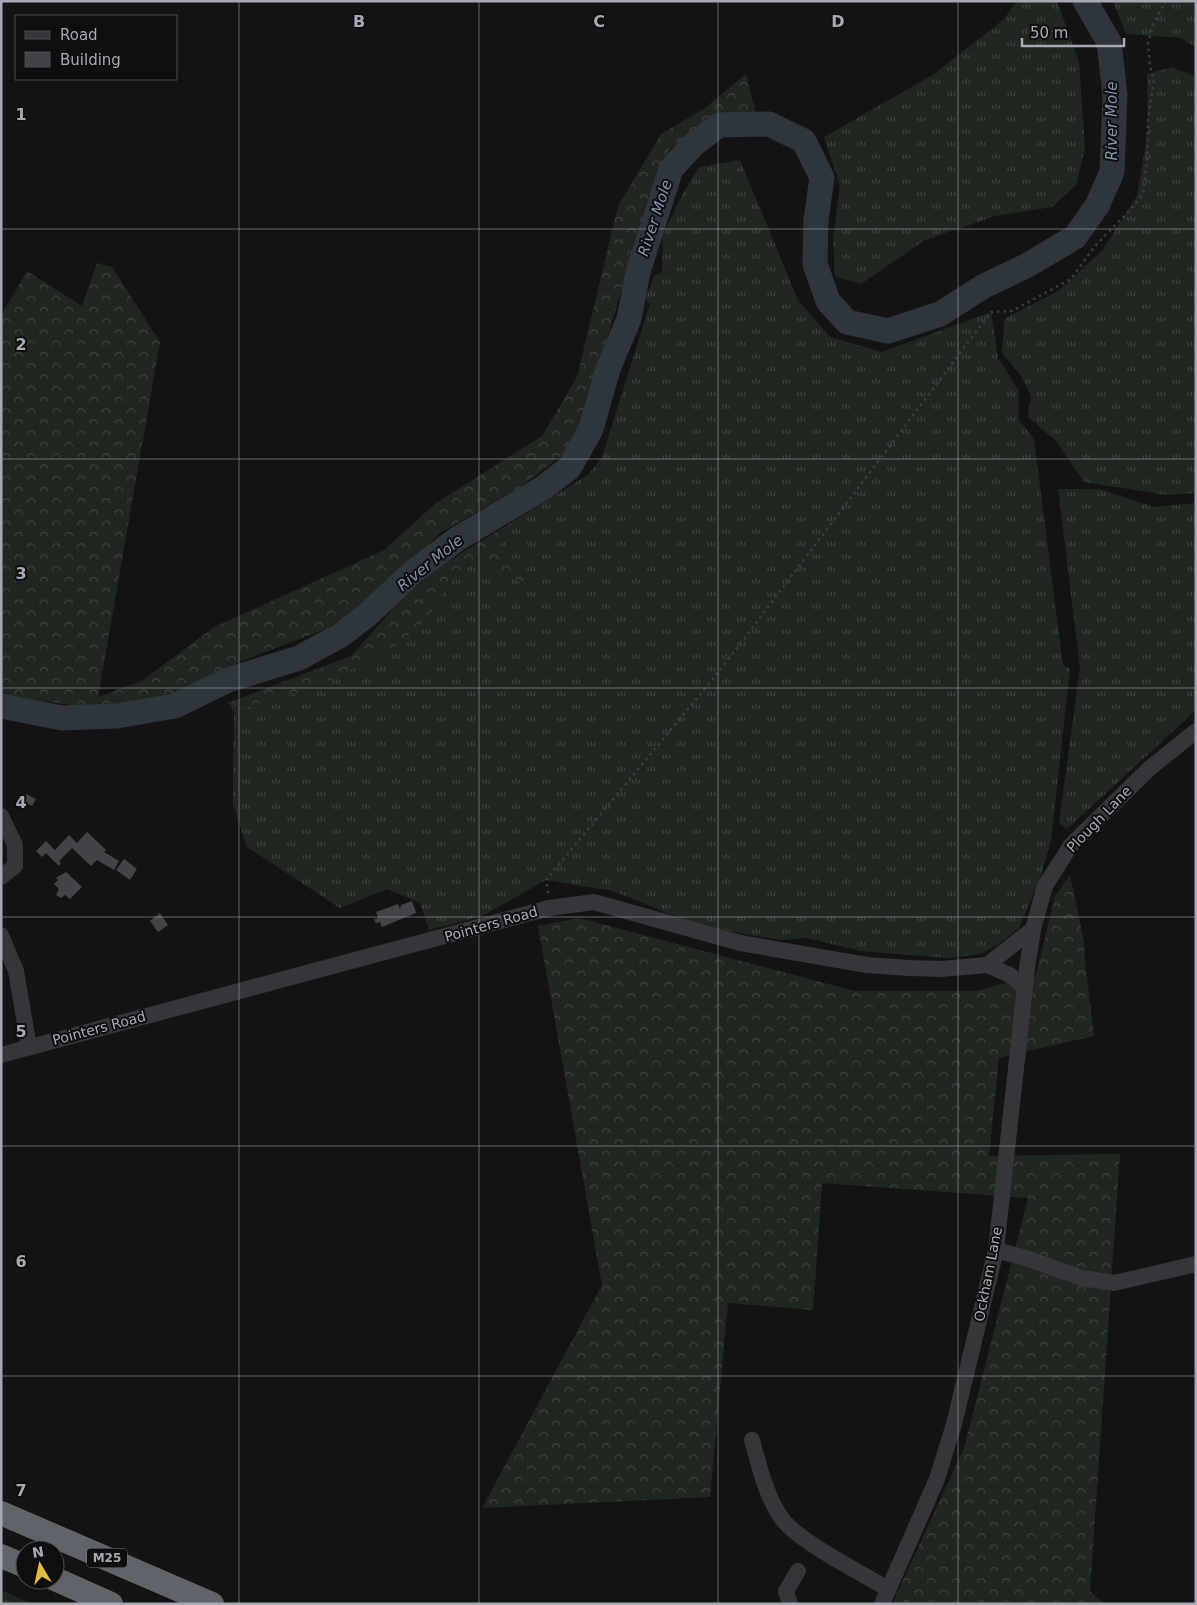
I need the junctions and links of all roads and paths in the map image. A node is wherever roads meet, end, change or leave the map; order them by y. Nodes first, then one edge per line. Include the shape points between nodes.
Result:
1 (1166, 1) edge
2 (1196, 731) edge
3 (1, 816) edge
4 (1, 877) edge
5 (549, 908) junction
6 (1032, 929) junction
7 (1, 935) edge
8 (987, 965) junction
9 (1025, 987) junction
10 (29, 1047) junction
11 (1, 1055) edge
12 (996, 1250) junction
13 (1196, 1264) edge
14 (752, 1440) dead end
15 (1, 1513) edge
16 (1, 1556) edge
17 (15, 1562) edge
18 (798, 1571) dead end
19 (65, 1583) edge
20 (885, 1596) edge
21 (111, 1604) edge
22 (212, 1604) edge
23 (790, 1604) edge

1 - 5 path via 1153,24 1148,44 1154,80 1142,194 1095,246 1071,279 1029,304 991,312 722,668 546,880
2 - 6 street, Plough Lane via 1150,768 1071,845 1045,886
3 - 4 street via 15,845 15,866
5 - 8 street, Pointers Road via 594,902 740,943 867,965 941,969
5 - 10 street, Pointers Road
6 - 8 street
6 - 9 street, Ockham Lane
7 - 10 street via 16,970
8 - 9 street, Pointers Road via 1010,974
9 - 12 street, Ockham Lane
10 - 11 street, Pointers Road
12 - 13 street via 1082,1278 1114,1283
12 - 20 street, Ockham Lane via 954,1424 937,1479
14 - 20 street via 768,1490 783,1519 799,1535
15 - 22 highway, M25
16 - 17 highway
18 - 23 street via 786,1591
19 - 21 highway

